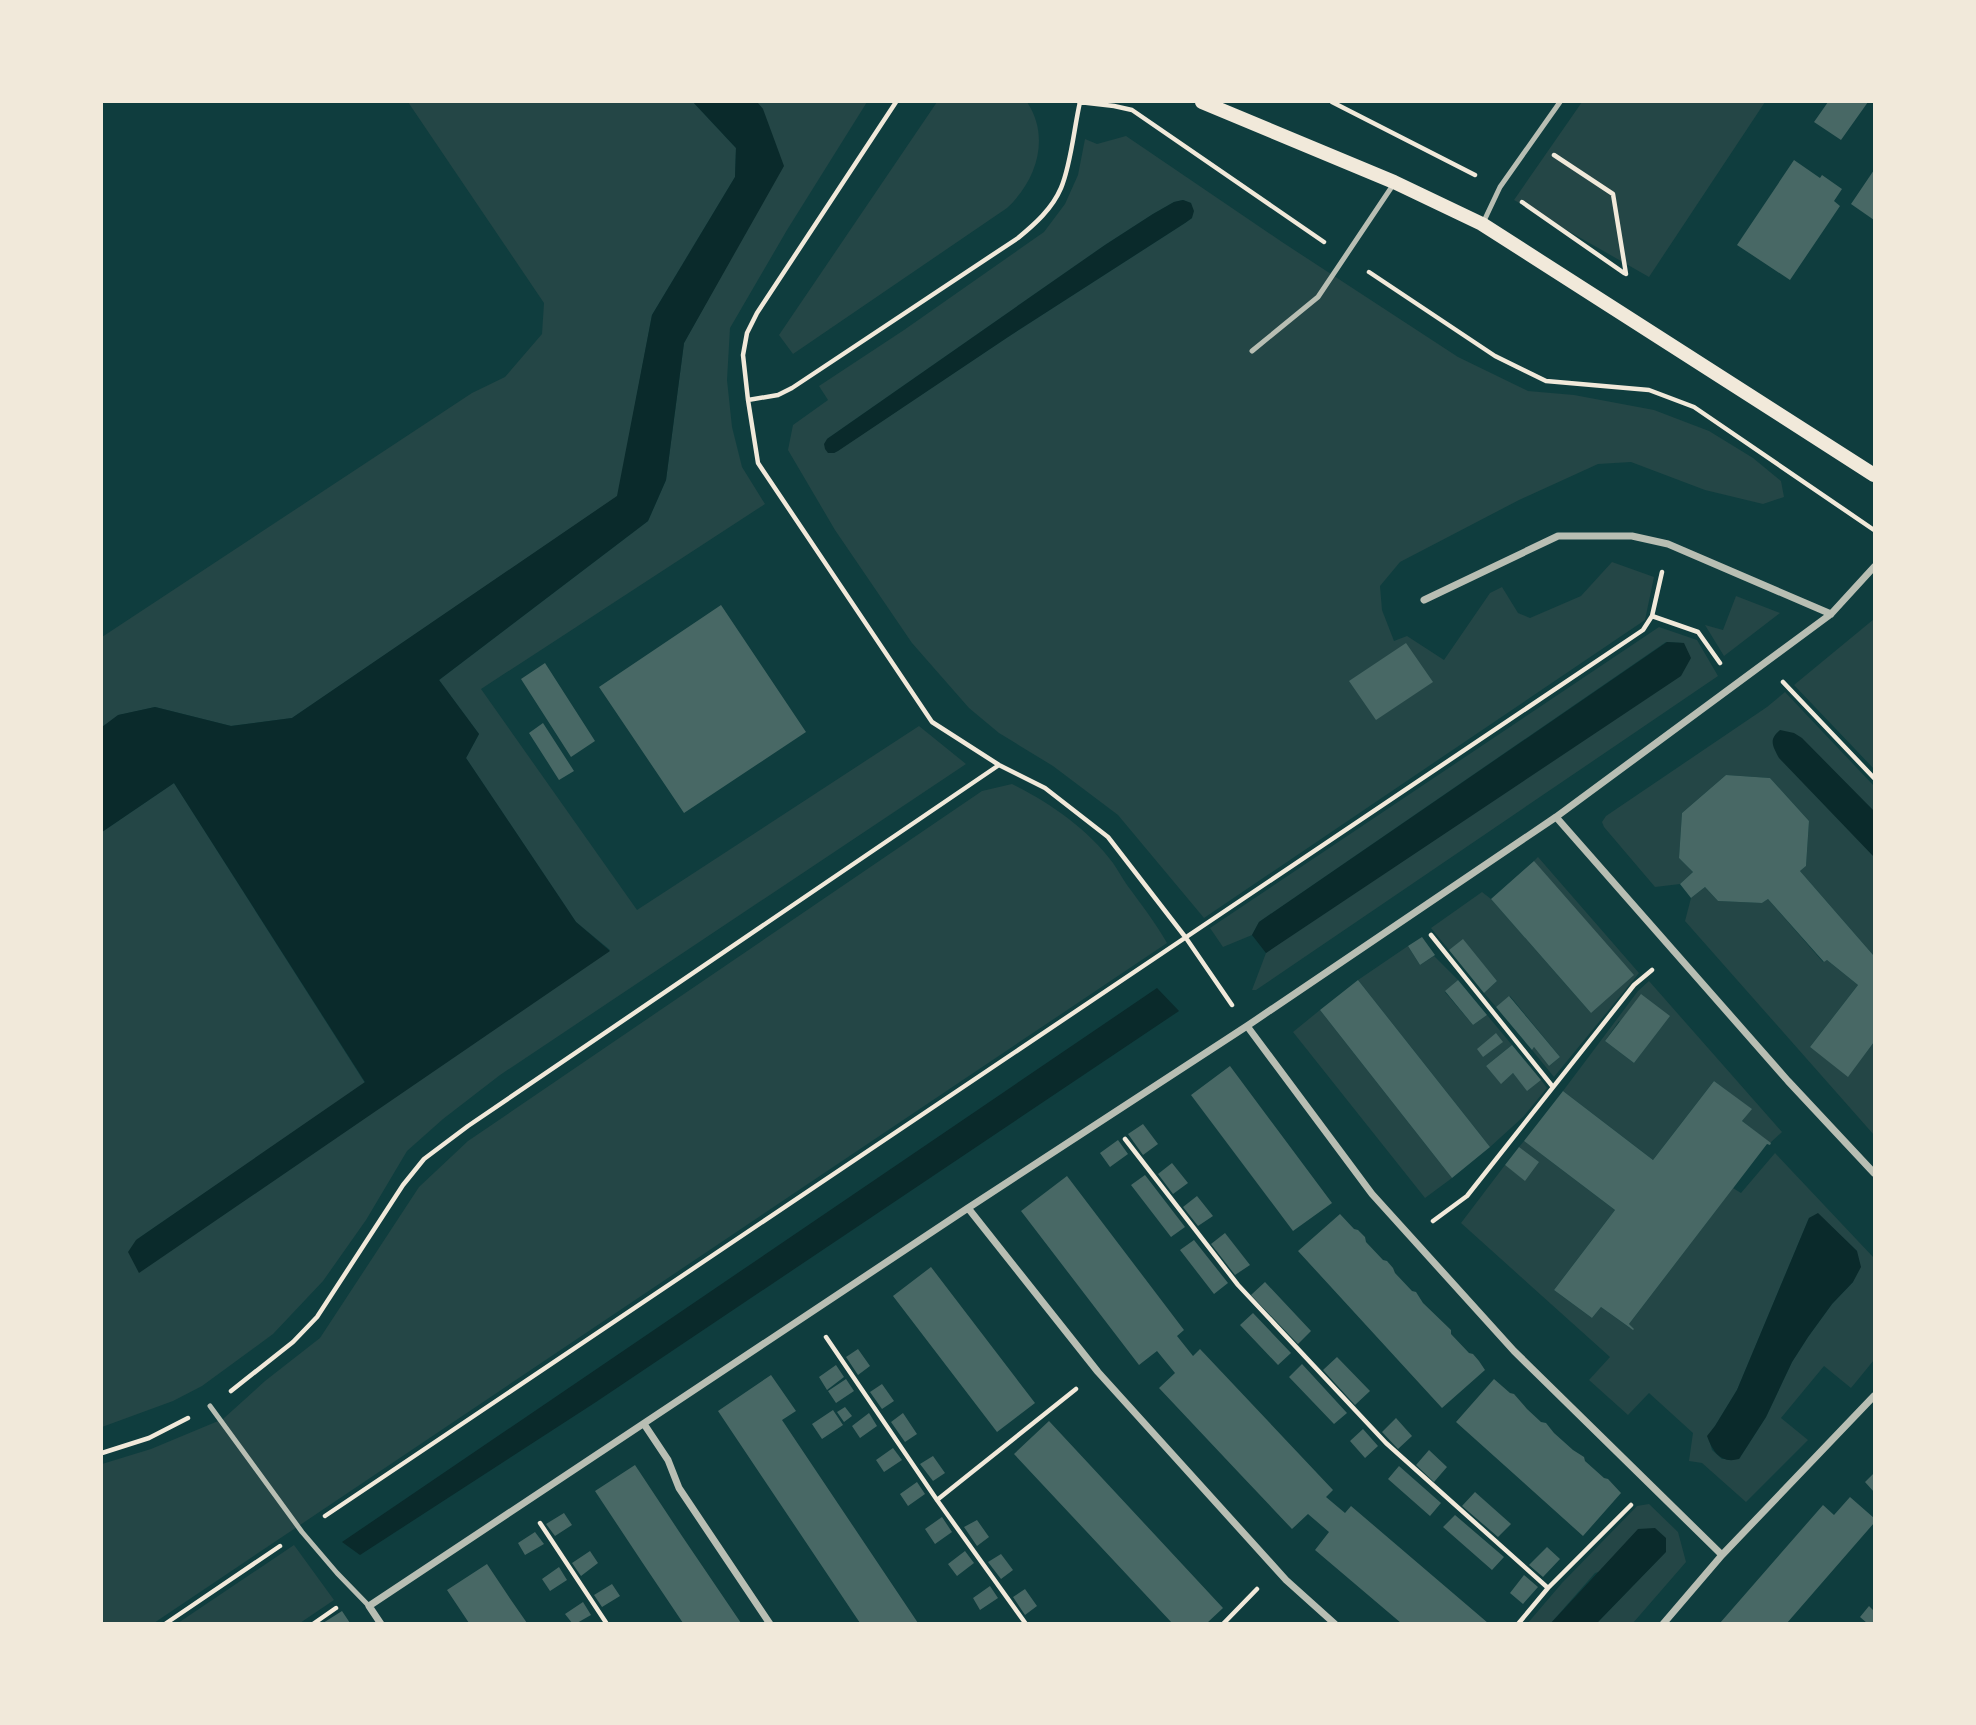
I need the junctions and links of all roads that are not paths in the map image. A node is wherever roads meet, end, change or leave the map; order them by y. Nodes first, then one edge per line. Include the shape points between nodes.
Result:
1 (1202, 102) edge
2 (1560, 102) edge
3 (1394, 182) junction
4 (1482, 224) junction
5 (1252, 351) dead end
6 (1874, 475) edge
7 (1874, 567) edge
8 (1424, 600) dead end
9 (1831, 614) junction
10 (1556, 817) junction
11 (1247, 1026) junction
12 (1874, 1173) edge
13 (968, 1208) junction
14 (1874, 1396) edge
15 (211, 1406) road end
16 (644, 1424) junction
17 (1722, 1555) junction
18 (369, 1606) junction
19 (381, 1623) edge
20 (770, 1623) edge
21 (1335, 1623) edge
22 (1662, 1623) edge

1 - 3 main road
2 - 4 lane via 1500,187
3 - 4 main road
3 - 5 lane via 1318,297
4 - 6 main road
7 - 9 street
8 - 9 street via 1558,536 1632,536 1668,544
9 - 10 street
10 - 11 street
10 - 12 street via 1788,1082
11 - 13 street
11 - 17 street via 1371,1194 1514,1351
13 - 16 street
13 - 21 street via 1098,1372 1277,1569
14 - 17 street
15 - 18 lane via 302,1532
16 - 18 street
16 - 20 street via 668,1460 679,1488
17 - 22 street
18 - 19 street

